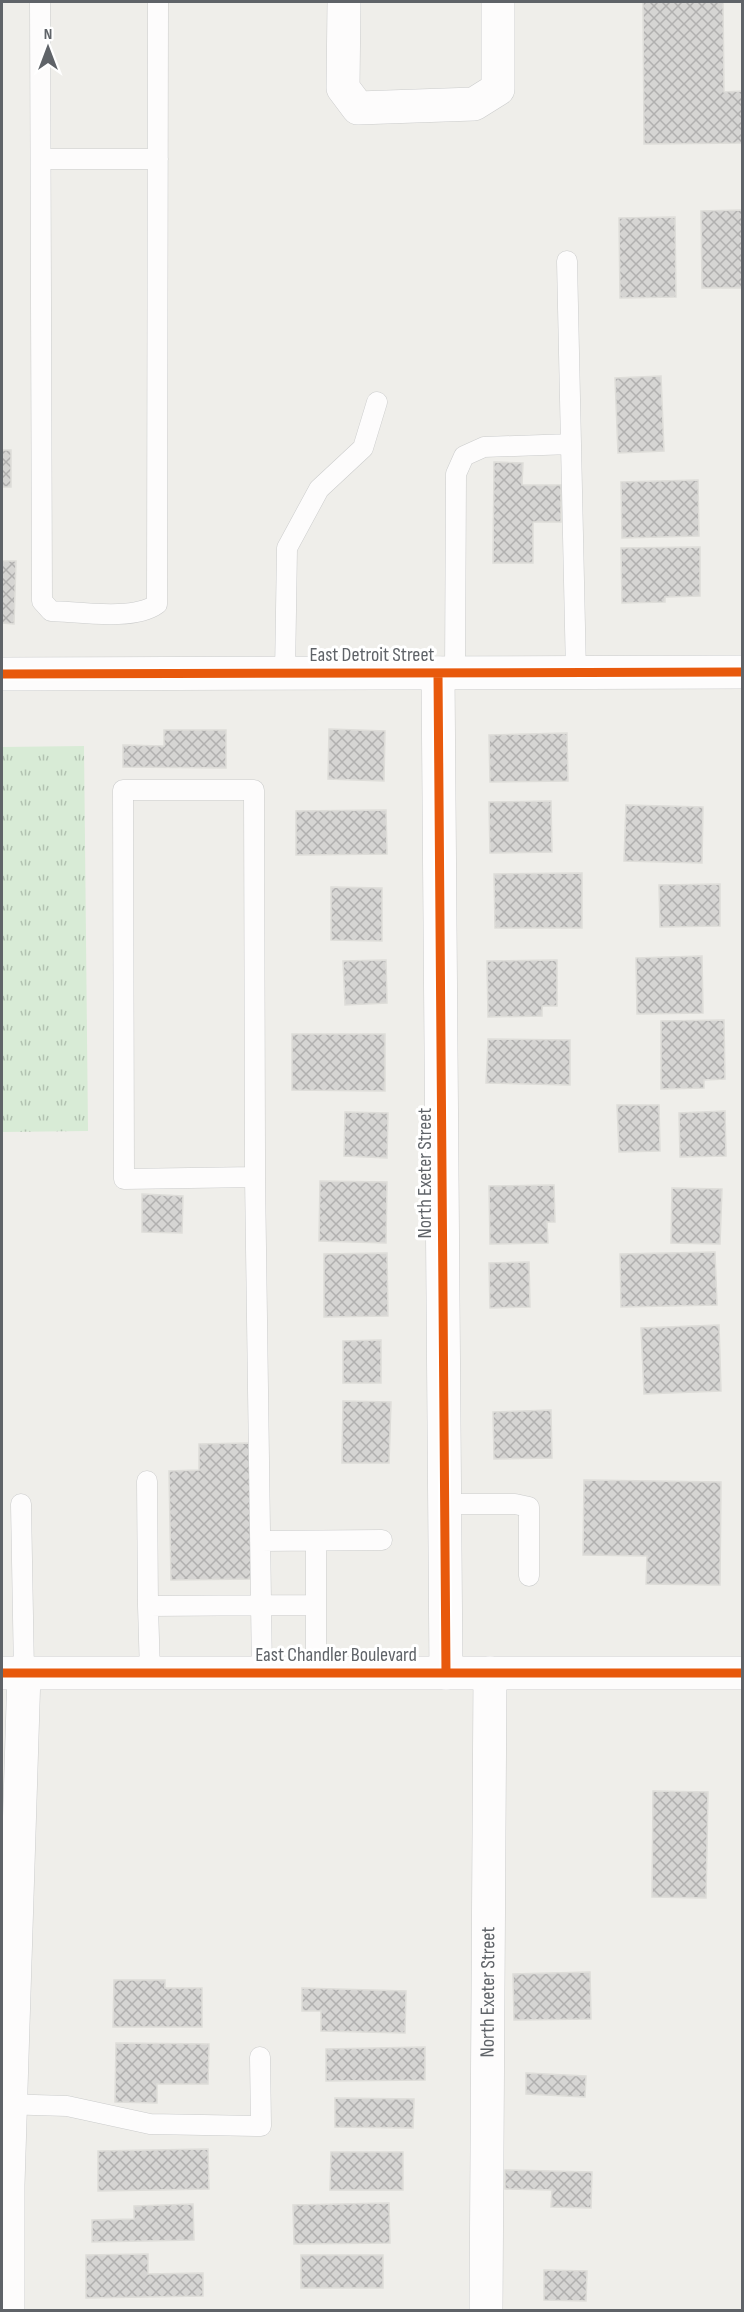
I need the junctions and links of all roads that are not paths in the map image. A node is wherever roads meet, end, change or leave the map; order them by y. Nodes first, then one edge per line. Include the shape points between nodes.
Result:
1 (40, 2) edge
2 (158, 2) edge
3 (344, 2) edge
4 (498, 2) edge
5 (41, 159) junction
6 (158, 159) junction
7 (567, 261) dead end
8 (377, 402) dead end
9 (571, 444) junction
10 (742, 672) edge
11 (447, 673) junction
12 (576, 673) junction
13 (2, 674) edge
14 (285, 674) junction
15 (255, 1177) junction
16 (147, 1481) dead end
17 (21, 1504) dead end
18 (445, 1504) junction
19 (382, 1540) dead end
20 (260, 1541) junction
21 (316, 1541) junction
22 (529, 1576) dead end
23 (261, 1605) junction
24 (316, 1605) junction
25 (148, 1606) junction
26 (742, 1672) edge
27 (13, 1673) edge
28 (150, 1673) junction
29 (261, 1673) junction
30 (316, 1673) junction
31 (446, 1673) junction
32 (490, 1673) junction
33 (260, 2057) dead end
34 (6, 2104) edge
35 (8, 2310) edge
36 (486, 2310) edge

1 - 5 lane
2 - 6 lane
3 - 4 street via 343,88 358,108 474,104 498,89
5 - 6 lane
5 - 6 lane via 42,601 51,611 118,614 150,609 157,604
7 - 9 lane
8 - 14 lane via 363,448 319,489 286,548
9 - 11 lane via 484,447 464,456 456,474
9 - 12 lane
10 - 12 street, East Detroit Street
11 - 12 street, East Detroit Street
11 - 14 street, East Detroit Street
11 - 18 street, North Exeter Street
13 - 14 street, East Detroit Street
15 - 15 lane via 254,790 123,790 124,1179
15 - 20 lane
16 - 25 lane
17 - 27 lane
18 - 22 lane via 529,1507
18 - 31 street, North Exeter Street
19 - 21 lane
20 - 21 lane
20 - 23 lane
21 - 24 lane
23 - 24 lane
23 - 25 lane
23 - 29 lane
24 - 30 lane
25 - 28 lane
26 - 32 street, East Chandler Boulevard
27 - 28 street, East Chandler Boulevard
27 - 34 street
28 - 29 street, East Chandler Boulevard
29 - 30 street, East Chandler Boulevard
30 - 31 street, East Chandler Boulevard
31 - 32 street, East Chandler Boulevard
32 - 36 street, North Exeter Street
33 - 34 lane via 261,2126 150,2124 66,2106
34 - 35 street

